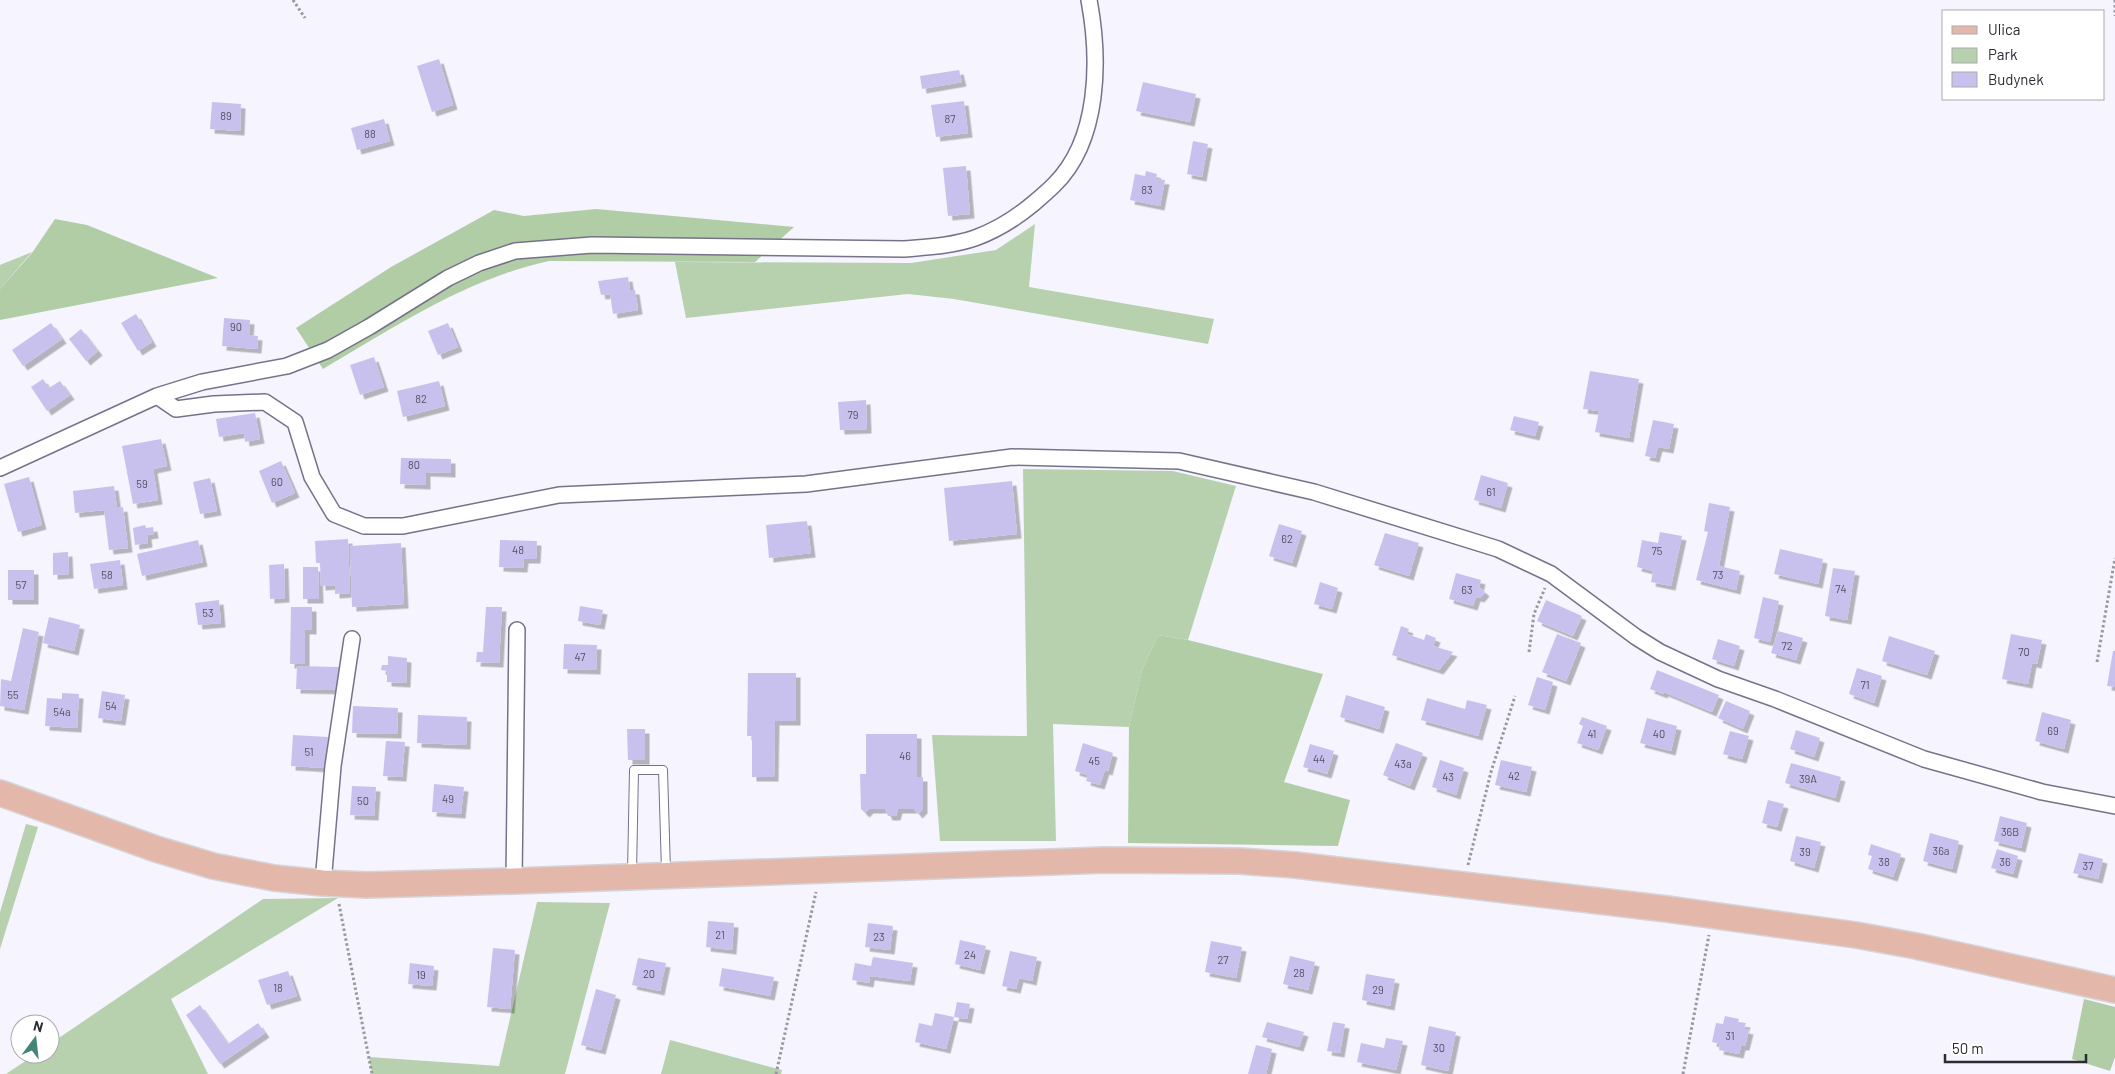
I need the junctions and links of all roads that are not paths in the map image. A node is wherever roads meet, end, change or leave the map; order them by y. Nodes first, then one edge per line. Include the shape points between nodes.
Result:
1 (1089, 0) edge
2 (157, 396) junction
3 (0, 468) edge
4 (517, 630) dead end
5 (352, 639) dead end
6 (0, 793) edge
7 (2115, 806) edge
8 (666, 876) junction
9 (632, 877) junction
10 (514, 881) junction
11 (329, 884) junction
12 (2115, 990) edge

1 - 2 street via 1095,31 1096,70 1091,110 1072,162 1055,184 1008,222 983,234 942,246 904,249 592,245 515,251 448,278 328,350 287,366 202,382
2 - 3 street
2 - 7 street via 176,409 265,402 296,422 312,477 334,514 364,526 404,526 558,495 806,484 1012,457 1179,461 1314,492 1498,549 1550,574 1660,652 1718,679 1924,758 2042,792
4 - 10 street
5 - 11 street via 333,766
6 - 11 main road via 212,866
8 - 9 main road
8 - 9 lane via 663,770 634,770
8 - 12 main road via 1105,860 1239,861 1295,865 1856,935
9 - 10 main road
10 - 11 main road

